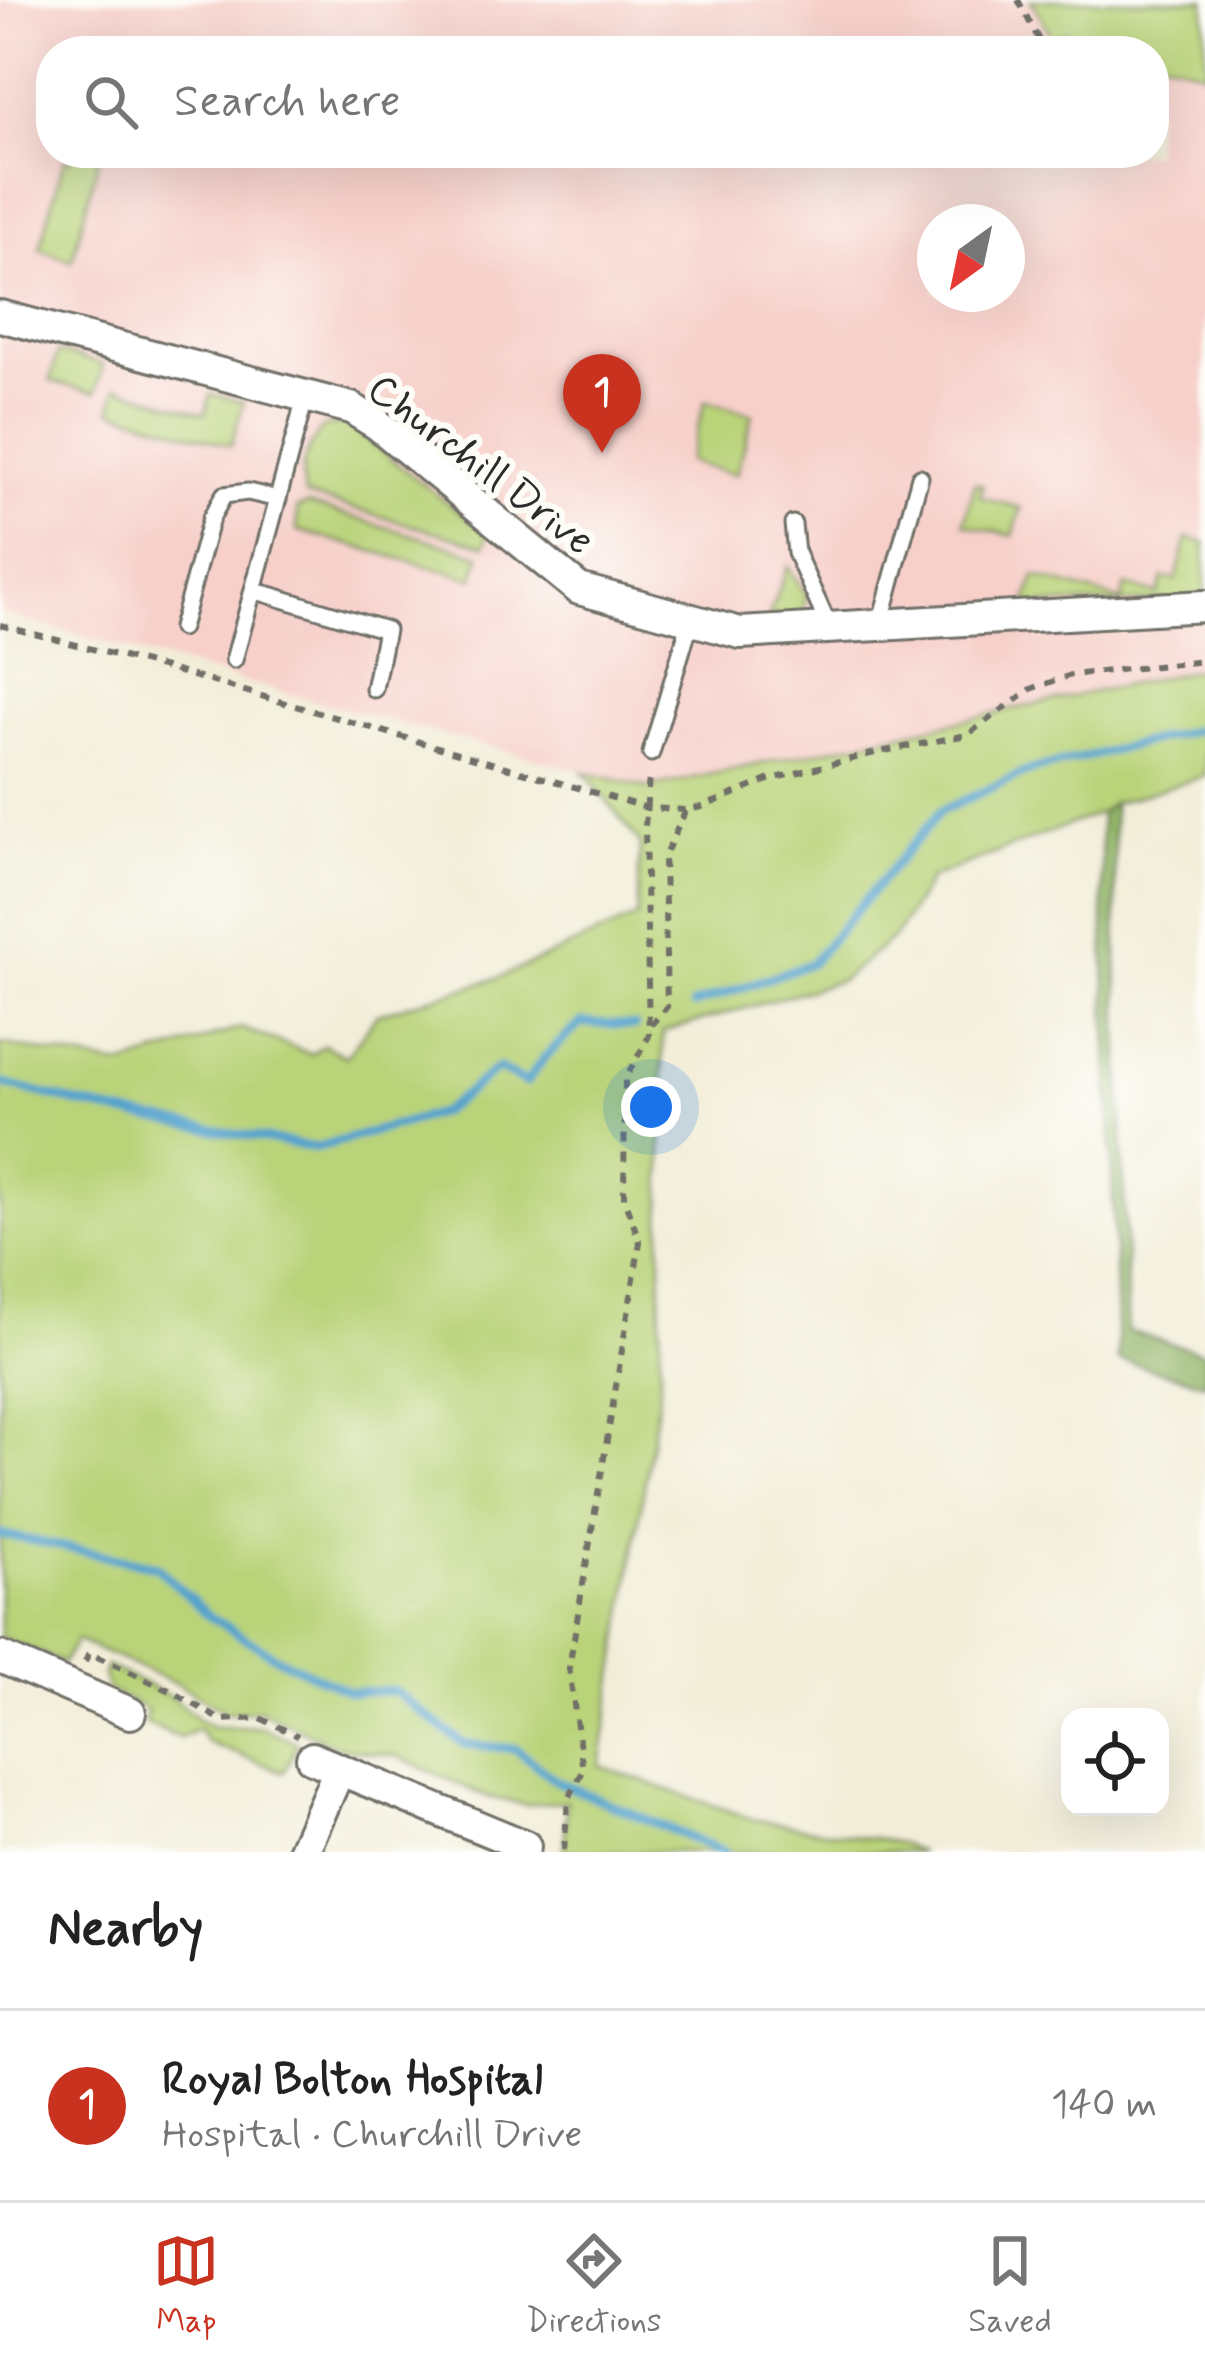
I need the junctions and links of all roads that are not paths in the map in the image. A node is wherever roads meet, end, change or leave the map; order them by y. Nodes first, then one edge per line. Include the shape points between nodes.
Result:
1 (0, 316) edge
2 (305, 395) junction
3 (920, 477) dead end
4 (278, 499) junction
5 (794, 524) dead end
6 (253, 590) junction
7 (1205, 606) edge
8 (691, 620) junction
9 (880, 624) junction
10 (181, 628) dead end
11 (829, 628) junction
12 (234, 660) dead end
13 (374, 689) dead end
14 (650, 753) road end
15 (0, 1658) edge
16 (130, 1713) dead end
17 (525, 1846) dead end
18 (303, 1852) edge

1 - 2 street, Churchill Drive
2 - 4 lane
2 - 8 street, Churchill Drive via 376,424 579,589
3 - 9 lane
4 - 6 lane
4 - 10 lane via 224,495
5 - 11 lane via 796,553
6 - 12 lane
6 - 13 lane via 386,630
7 - 9 street, Churchill Drive
8 - 11 street, Churchill Drive via 740,633
8 - 14 lane
9 - 11 street, Churchill Drive
15 - 16 street
17 - 18 street via 326,1764

